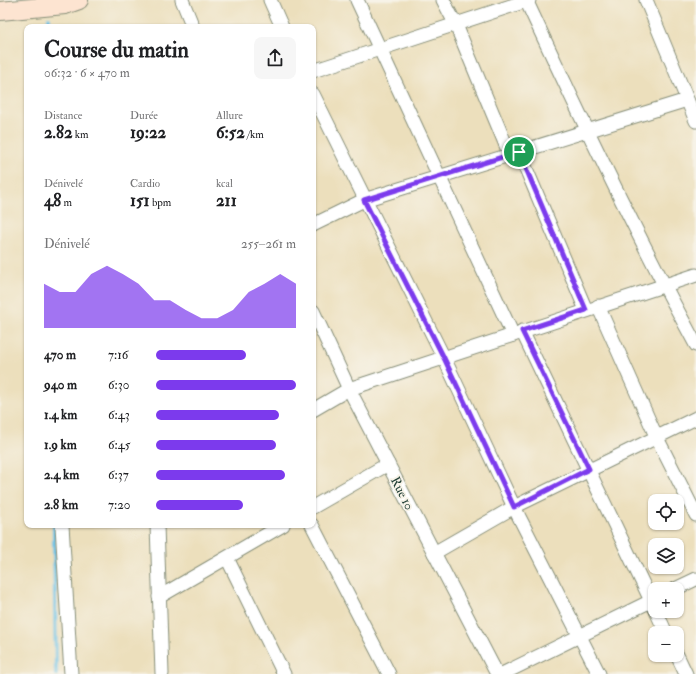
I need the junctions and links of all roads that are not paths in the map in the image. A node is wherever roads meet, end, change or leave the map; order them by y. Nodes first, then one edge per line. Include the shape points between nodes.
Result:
1 (182, 0) edge
2 (270, 0) edge
3 (357, 0) edge
4 (443, 0) edge
5 (527, 0) edge
6 (646, 0) edge
7 (69, 2) edge
8 (38, 4) edge
9 (0, 11) edge
10 (192, 24) edge
11 (281, 24) edge
12 (456, 25) junction
13 (380, 49) junction
14 (316, 70) edge
15 (316, 100) edge
16 (687, 100) junction
17 (696, 121) edge
18 (587, 131) junction
19 (515, 153) junction
20 (439, 177) junction
21 (364, 200) junction
22 (316, 224) edge
23 (696, 274) edge
24 (664, 285) junction
25 (592, 308) junction
26 (316, 318) edge
27 (517, 333) junction
28 (696, 345) edge
29 (444, 358) junction
30 (349, 389) junction
31 (316, 408) edge
32 (696, 418) edge
33 (656, 436) junction
34 (388, 464) junction
35 (589, 469) junction
36 (316, 505) edge
37 (514, 507) junction
38 (696, 515) edge
39 (62, 528) edge
40 (157, 528) edge
41 (278, 528) edge
42 (314, 528) edge
43 (434, 553) junction
44 (227, 558) junction
45 (696, 579) edge
46 (684, 584) edge
47 (648, 592) edge
48 (159, 597) junction
49 (648, 607) edge
50 (579, 636) junction
51 (680, 662) edge
52 (71, 674) edge
53 (162, 674) edge
54 (284, 674) edge
55 (390, 674) edge
56 (497, 674) edge
57 (502, 674) edge
58 (599, 674) edge
59 (686, 674) edge

1 - 10 street
2 - 11 street
3 - 13 street
4 - 12 street
5 - 12 street
5 - 18 street
6 - 16 street
7 - 8 street
8 - 9 street
12 - 13 street
12 - 19 street
13 - 14 street
13 - 20 street
15 - 21 street
16 - 17 street
16 - 18 street
18 - 19 street
18 - 24 street
19 - 20 street
19 - 25 street
20 - 21 street
20 - 27 street
21 - 22 street
21 - 29 street
23 - 24 street
24 - 25 street
24 - 28 street
25 - 27 street
25 - 33 street
26 - 30 street, Rue 10
27 - 29 street
27 - 35 street
29 - 30 street
29 - 37 street
30 - 31 street
30 - 34 street, Rue 10
32 - 33 street
33 - 35 street
33 - 38 street
34 - 36 street
34 - 43 street, Rue 10
35 - 37 street
35 - 47 street
37 - 43 street
37 - 50 street
39 - 52 street
40 - 48 street
41 - 44 street
42 - 55 street
43 - 56 street, Rue 10
44 - 48 street
44 - 54 street
45 - 46 street
48 - 53 street
49 - 50 street
50 - 57 street
50 - 58 street
51 - 59 street

